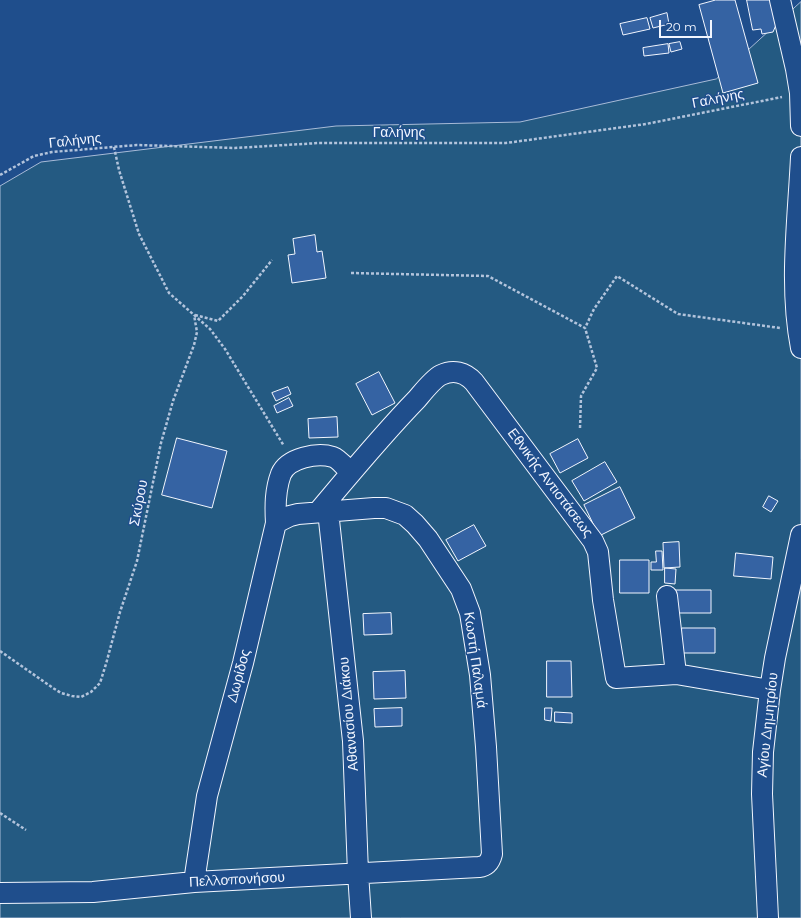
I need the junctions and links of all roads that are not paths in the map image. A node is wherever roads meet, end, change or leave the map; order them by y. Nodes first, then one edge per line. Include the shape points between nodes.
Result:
1 (780, 0) edge
2 (801, 126) edge
3 (801, 157) edge
4 (799, 339) edge
5 (352, 472) junction
6 (323, 512) junction
7 (276, 523) junction
8 (801, 535) edge
9 (667, 596) dead end
10 (676, 674) junction
11 (770, 690) junction
12 (475, 868) joint
13 (358, 874) junction
14 (194, 882) junction
15 (0, 893) edge
16 (361, 918) edge
17 (768, 918) edge

1 - 2 street via 796,69
3 - 4 street via 795,274
5 - 6 street
5 - 7 street, Δωρίδος via 333,457 313,455 293,461 282,473 275,500
5 - 10 street, Εθνικής Αντιστάσεως via 402,414 440,376 456,371 470,377 593,541 598,552 616,678
6 - 7 street via 290,516
6 - 12 street, Κωστή Παλαμά via 386,508 404,515 428,539 461,589 470,613 480,676 492,854 488,863
6 - 13 street, Αθανασίου Διάκου via 353,741
7 - 14 street, Δωρίδος via 243,663 207,796
8 - 11 street, Αγίου Δημητρίου
9 - 10 street
10 - 11 street, Εθνικής Αντιστάσεως
11 - 17 street, Αγίου Δημητρίου via 763,752 762,794
12 - 13 street, Πελλοπονήσου
13 - 14 street, Πελλοπονήσου
13 - 16 street, Αθανασίου Διάκου
14 - 15 street, Πελλοπονήσου via 93,892

